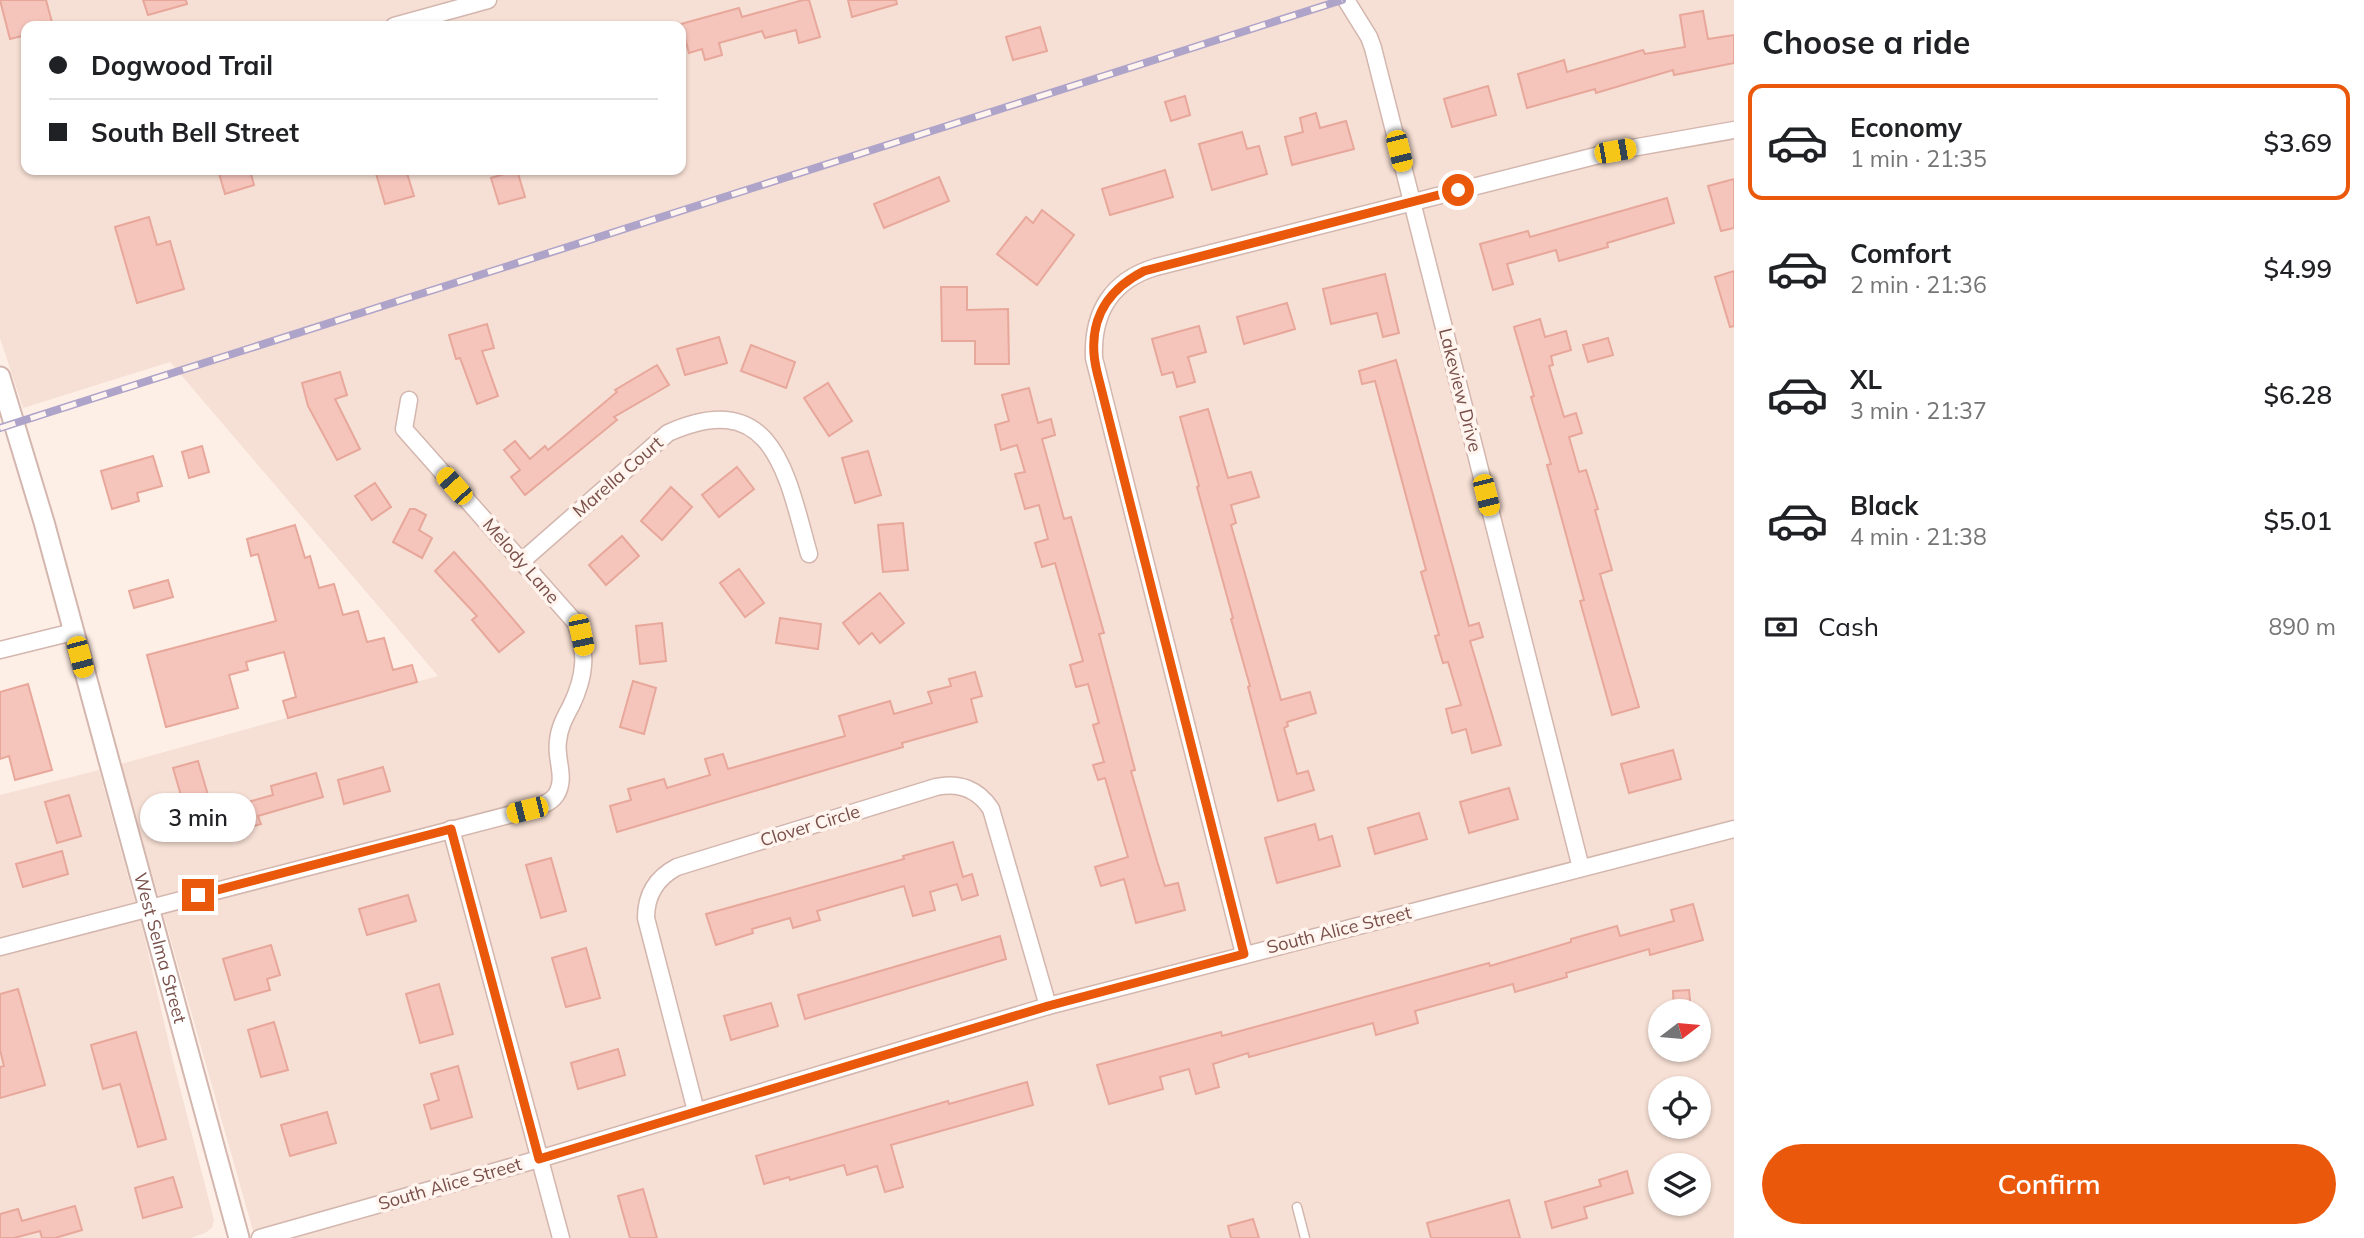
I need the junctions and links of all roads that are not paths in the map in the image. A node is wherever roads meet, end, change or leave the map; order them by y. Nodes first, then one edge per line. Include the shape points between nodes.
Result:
1 (488, 0) edge
2 (1346, 0) edge
3 (412, 21) edge
4 (1734, 130) edge
5 (1412, 202) junction
6 (0, 377) edge
7 (409, 400) dead end
8 (809, 554) dead end
9 (522, 561) junction
10 (73, 632) junction
11 (0, 650) edge
12 (451, 829) junction
13 (1734, 829) edge
14 (1581, 868) junction
15 (149, 908) junction
16 (0, 947) edge
17 (1244, 954) junction
18 (1048, 1006) junction
19 (696, 1111) junction
20 (539, 1159) junction
21 (1297, 1207) dead end
22 (239, 1238) edge
23 (260, 1238) edge
24 (561, 1238) edge
25 (1305, 1238) edge

1 - 3 street
2 - 5 street, Lakeview Drive via 1373,48
4 - 5 street via 1615,151
5 - 14 street, Lakeview Drive
5 - 17 street via 1144,271 1113,293 1095,330 1097,372
6 - 10 street, West Selma Street
7 - 9 street, Melody Lane via 404,429
8 - 9 street, Marella Court via 791,489 772,447 760,432 744,425 709,421 668,433
9 - 12 street, Melody Lane via 575,622 584,653 579,688 557,744 560,784 556,795 539,806
10 - 11 street
10 - 15 street, West Selma Street
12 - 15 street, Melody Lane
12 - 20 street
13 - 14 street, South Alice Street
14 - 17 street, South Alice Street
15 - 16 street, Melody Lane
15 - 22 street, West Selma Street
17 - 18 street, South Alice Street
18 - 19 street, South Alice Street
18 - 19 street, Clover Circle via 992,809 980,795 963,786 936,787 677,867 659,880 648,898 646,918
19 - 20 street, South Alice Street
20 - 23 street, South Alice Street
20 - 24 street
21 - 25 lane

